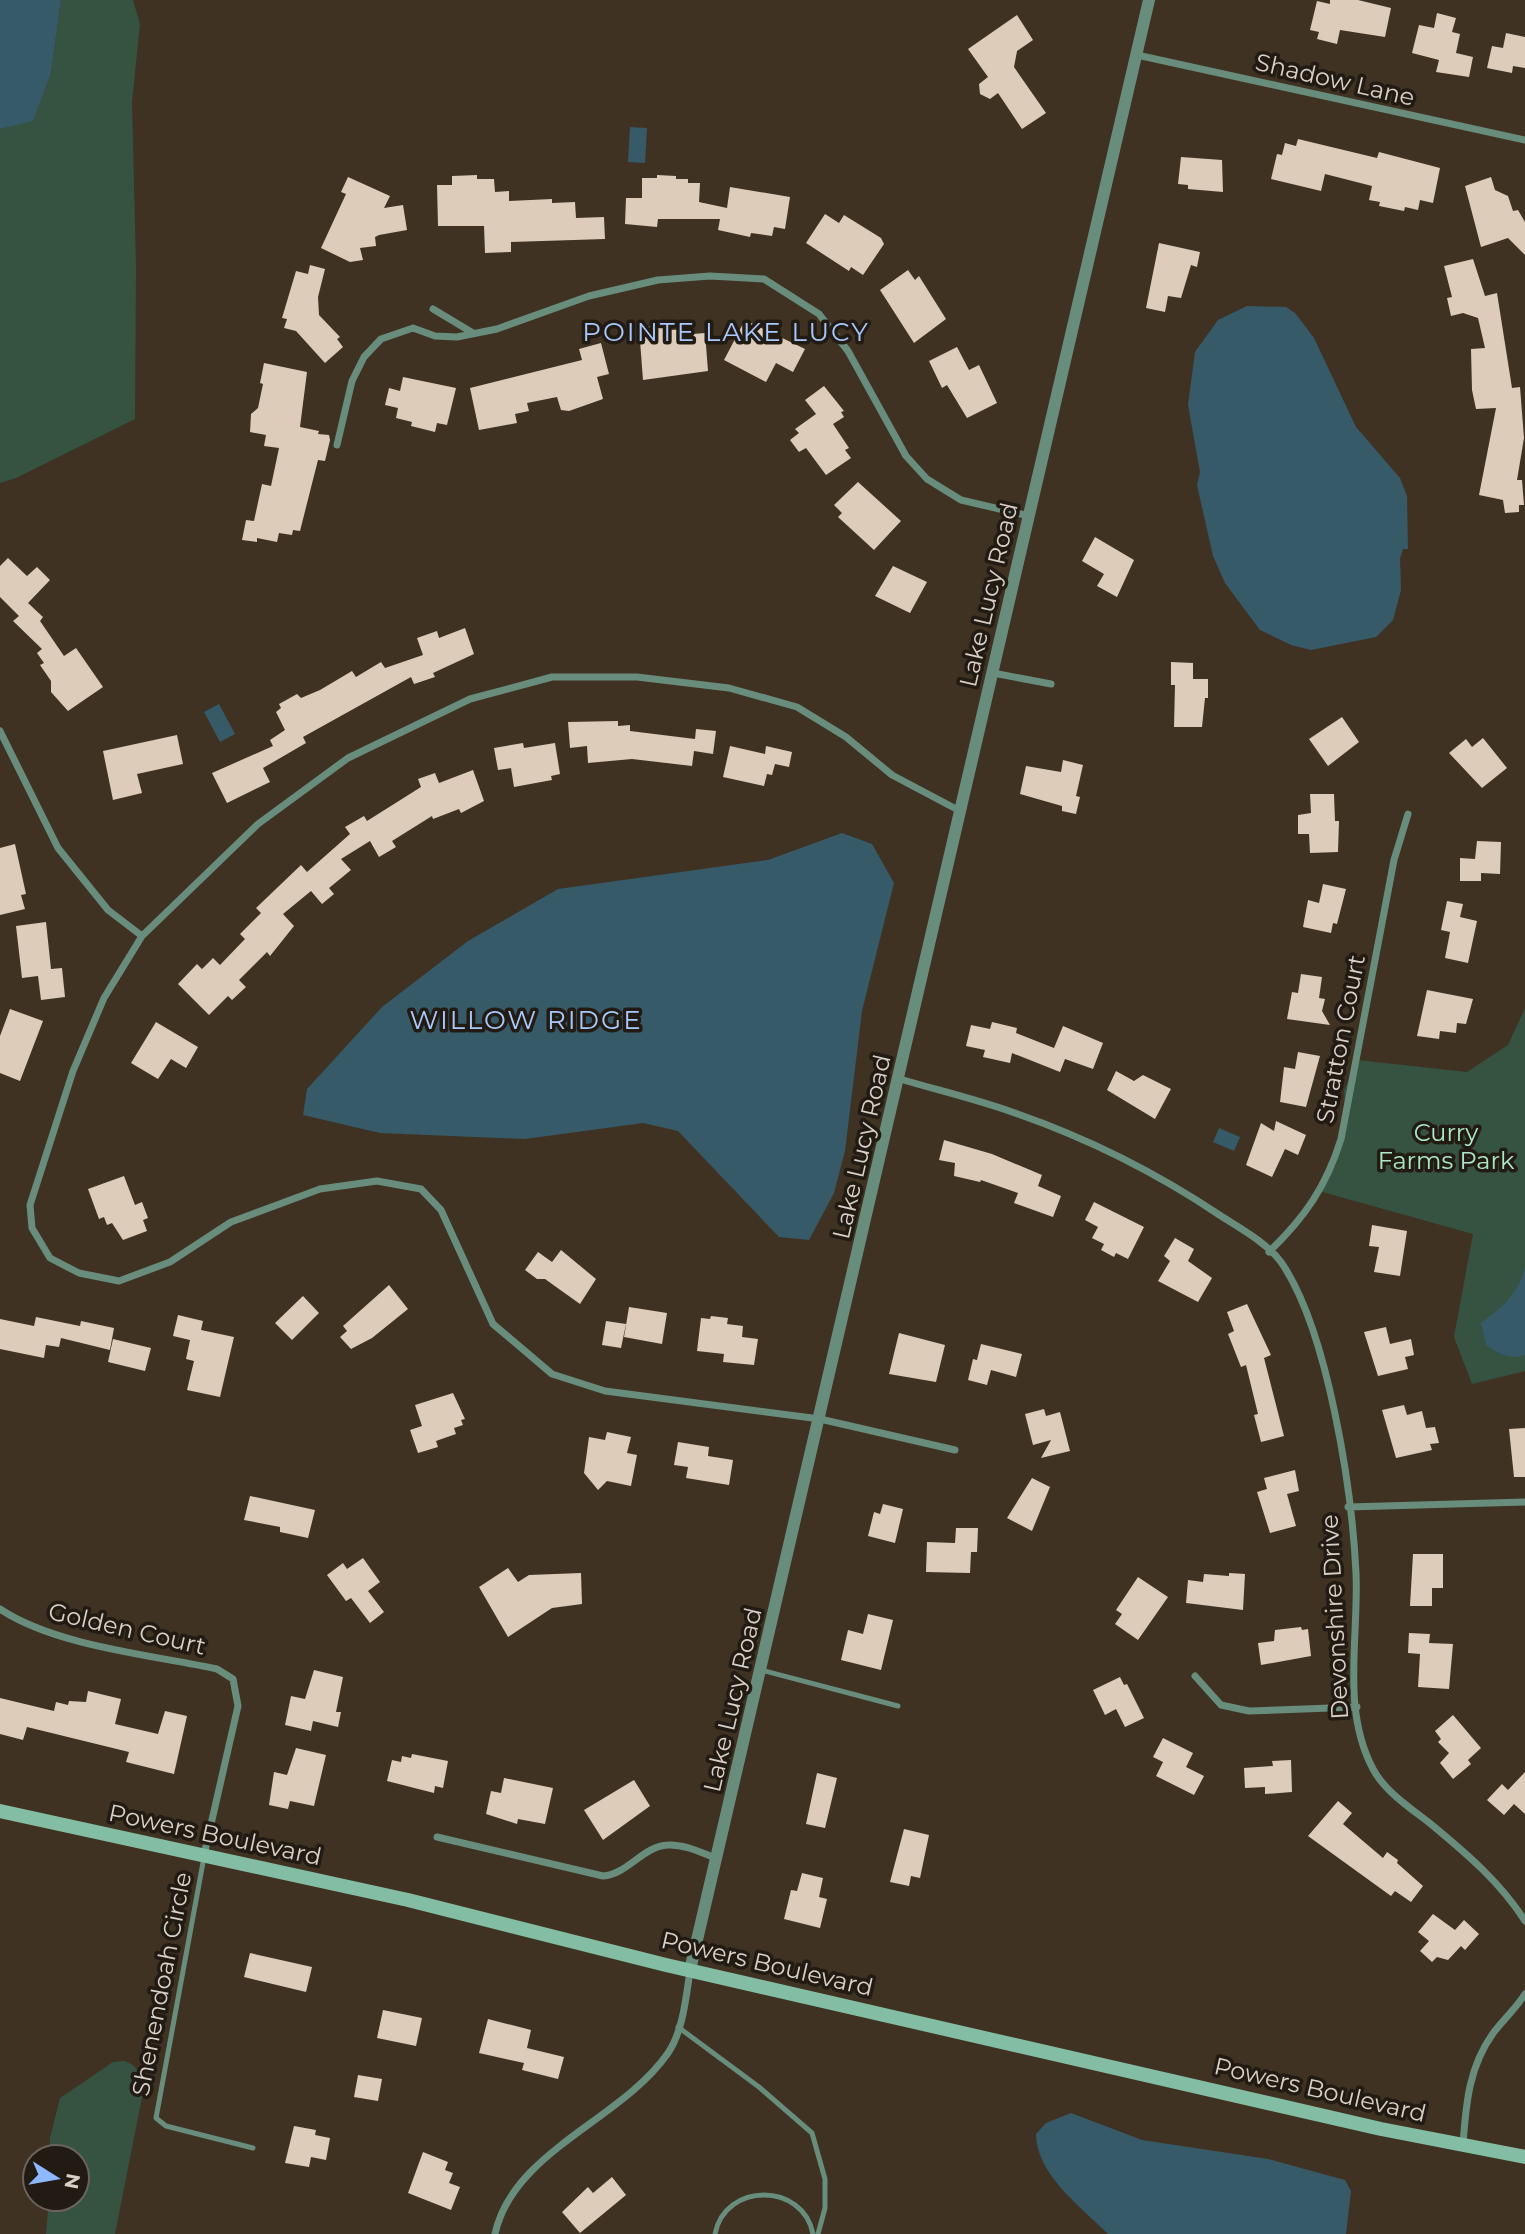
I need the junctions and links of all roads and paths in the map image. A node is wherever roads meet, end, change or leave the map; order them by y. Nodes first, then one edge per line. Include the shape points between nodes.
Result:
1 (1149, 0) edge
2 (1137, 55) junction
3 (1525, 140) edge
4 (433, 309) dead end
5 (474, 333) junction
6 (337, 445) dead end
7 (1029, 516) junction
8 (993, 673) junction
9 (1051, 684) dead end
10 (0, 731) edge
11 (960, 811) junction
12 (1408, 814) dead end
13 (142, 936) junction
14 (900, 1079) junction
15 (1269, 1252) junction
16 (820, 1419) junction
17 (955, 1450) dead end
18 (1525, 1502) edge
19 (1348, 1507) junction
20 (0, 1609) edge
21 (761, 1670) junction
22 (1195, 1676) dead end
23 (898, 1706) dead end
24 (1357, 1707) junction
25 (0, 1811) edge
26 (437, 1837) dead end
27 (204, 1857) junction
28 (717, 1858) junction
29 (1525, 1921) edge
30 (690, 1970) junction
31 (1525, 1994) edge
32 (678, 2027) junction
33 (1463, 2145) junction
34 (253, 2148) dead end
35 (1525, 2157) edge
36 (495, 2234) edge
37 (715, 2234) edge
38 (815, 2234) edge

1 - 2 street, Lake Lucy Road
2 - 3 street, Shadow Lane
2 - 7 street, Lake Lucy Road
4 - 5 street
5 - 6 street via 435,336 413,328 382,339 364,357 352,381
5 - 7 street via 589,296 658,280 710,276 764,279 819,314 848,351 906,456 927,479 961,500
7 - 8 street, Lake Lucy Road
8 - 9 street
8 - 11 street, Lake Lucy Road
10 - 13 street via 58,848 108,910
11 - 13 street via 892,775 846,737 797,707 729,688 637,677 552,677 470,699 348,758 258,824
11 - 14 street, Lake Lucy Road
12 - 15 street, Stratton Court via 1394,860 1341,1139 1329,1175 1298,1223
13 - 16 street via 104,998 44,1155 30,1205 32,1228 50,1258 79,1273 119,1281 170,1262 230,1222 320,1189 377,1181 421,1189 440,1210 493,1324 552,1374 605,1391
14 - 15 street, Devonshire Drive via 1013,1112 1101,1149 1184,1191
14 - 16 street, Lake Lucy Road
15 - 19 street, Devonshire Drive via 1280,1261 1314,1332 1341,1449
16 - 17 street
16 - 21 street, Lake Lucy Road
18 - 19 street
19 - 24 street, Devonshire Drive via 1356,1573 1353,1685
20 - 27 street, Golden Court via 22,1624 63,1637 218,1669 233,1679 238,1706
21 - 23 lane
21 - 28 street, Lake Lucy Road
22 - 24 street via 1221,1705 1249,1712
24 - 29 street, Devonshire Drive via 1373,1770 1398,1798 1473,1859
25 - 27 main road, Powers Boulevard
26 - 28 street via 603,1876 614,1875 668,1845
27 - 30 main road, Powers Boulevard via 408,1900
27 - 34 lane, Shenendoah Circle via 156,2118 166,2126
28 - 30 street, Lake Lucy Road
30 - 32 street, Lake Lucy Road
30 - 33 main road, Powers Boulevard
31 - 33 street via 1476,2062 1466,2098
32 - 36 street, Lake Lucy Road via 670,2050 650,2076 547,2157 512,2191
32 - 38 lane via 812,2133 825,2179 825,2208
33 - 35 main road, Powers Boulevard
37 - 38 lane via 726,2211 756,2194 789,2200 803,2211

